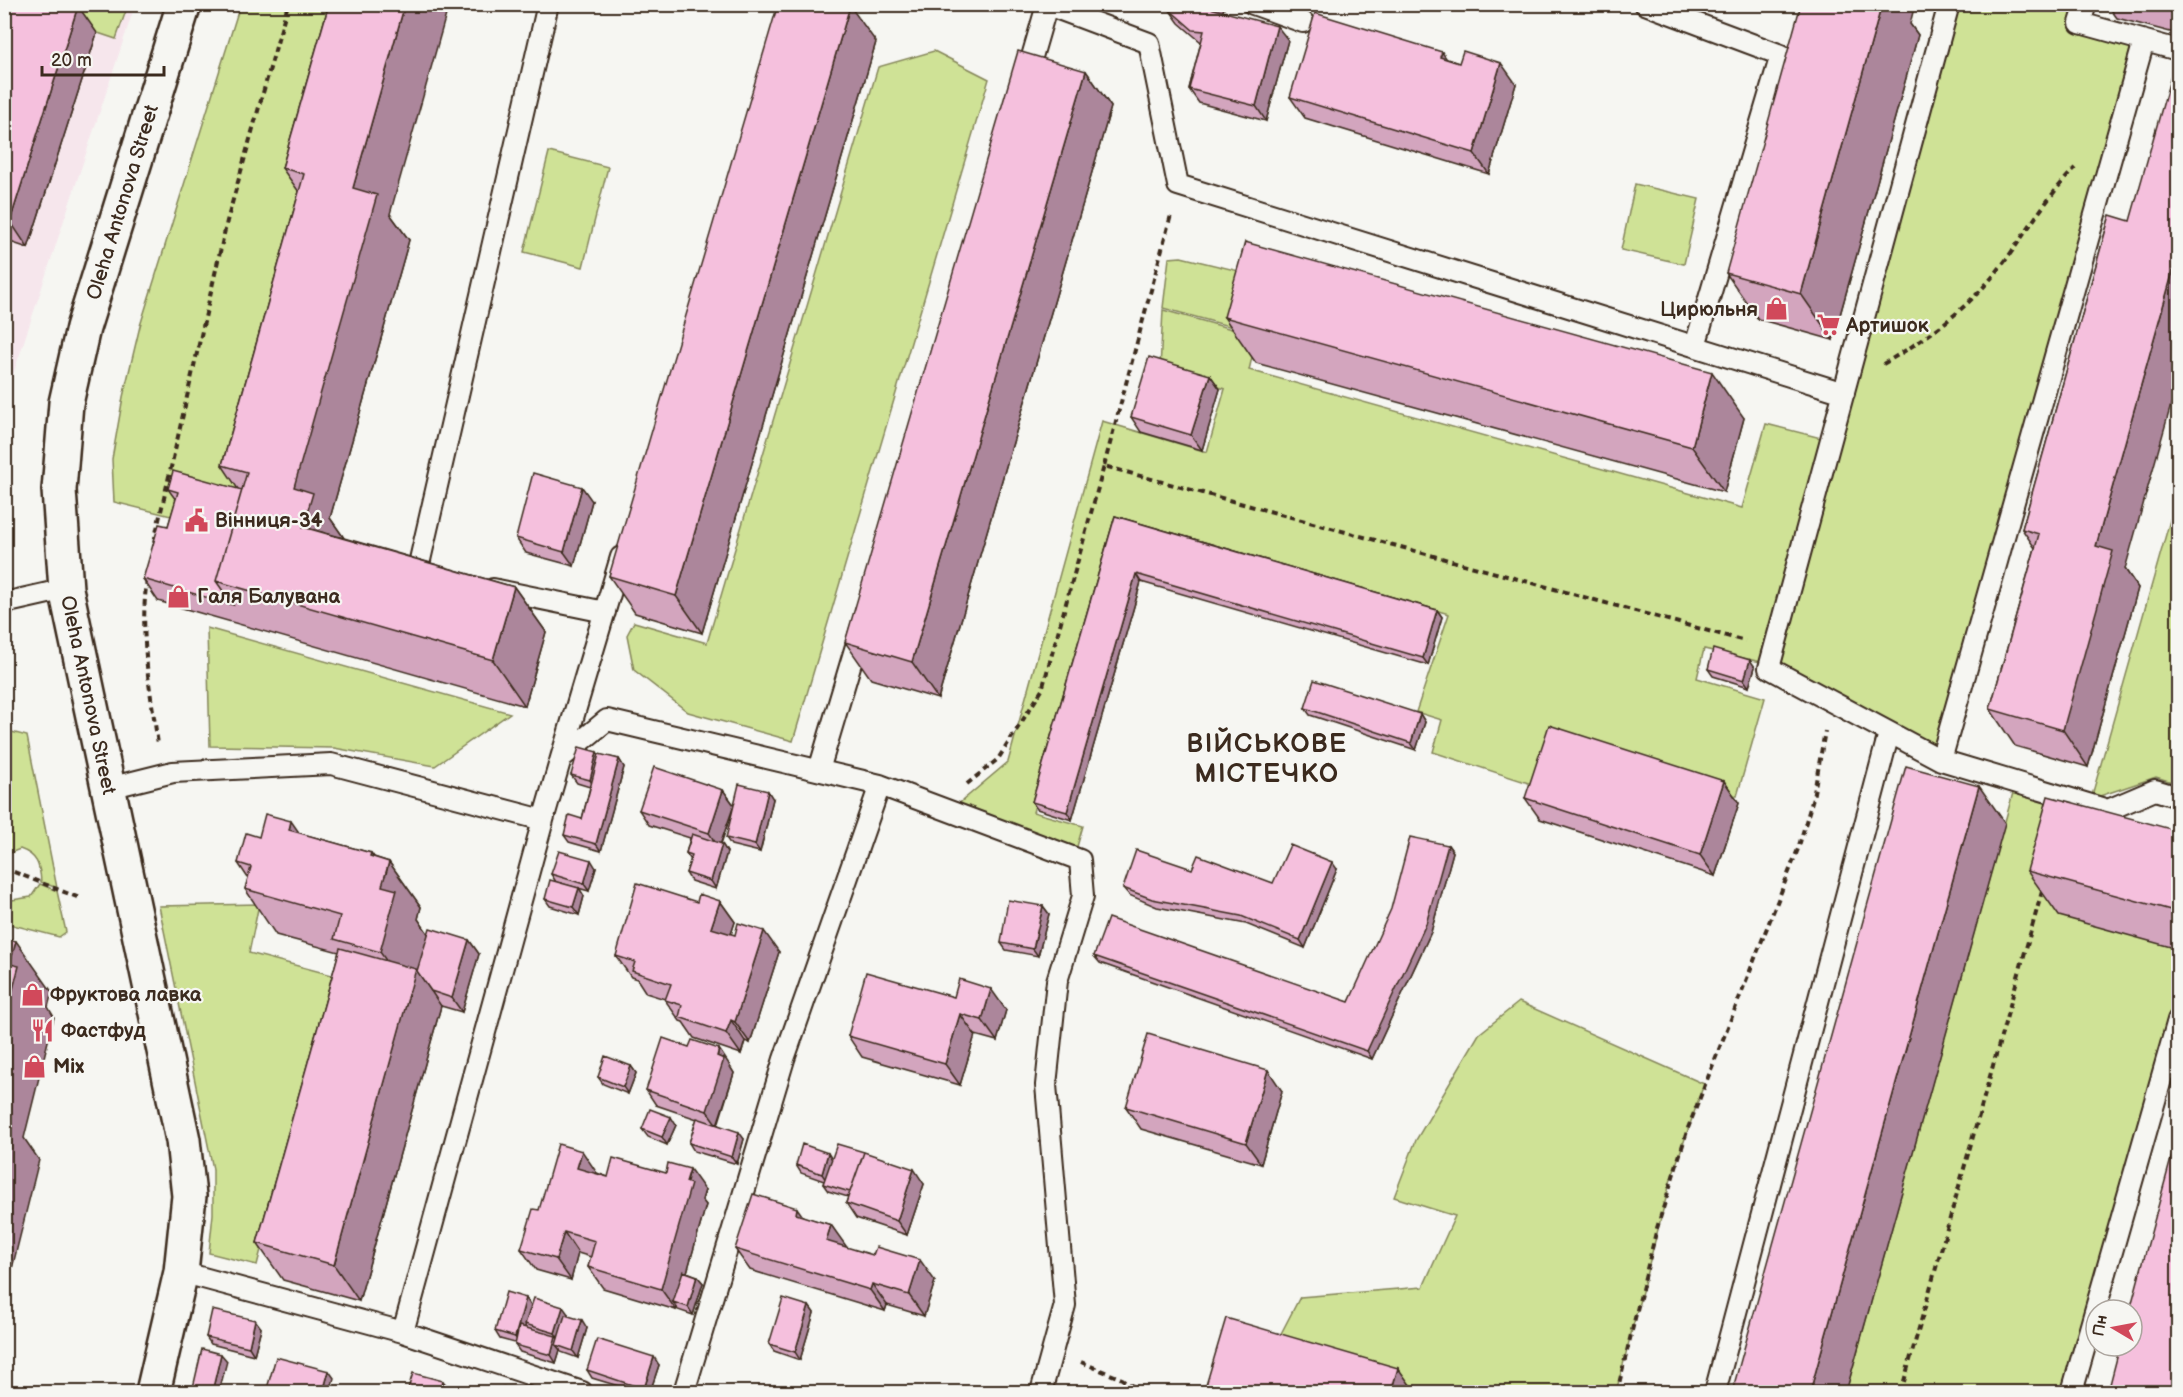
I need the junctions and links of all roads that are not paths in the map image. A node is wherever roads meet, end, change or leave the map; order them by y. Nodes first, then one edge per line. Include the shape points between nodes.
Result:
1 (184, 4) edge
2 (548, 4) edge
3 (1253, 4) edge
4 (1645, 4) edge
5 (1949, 4) edge
6 (2086, 4) edge
7 (1046, 5) edge
8 (1073, 10) edge
9 (1303, 22) dead end
10 (2144, 41) junction
11 (2178, 50) edge
12 (1020, 97) edge
13 (1695, 346) junction
14 (1844, 393) junction
15 (625, 543) edge
16 (452, 580) edge
17 (476, 585) edge
18 (66, 589) junction
19 (4, 603) edge
20 (867, 610) edge
21 (605, 612) junction
22 (1889, 733) junction
23 (561, 758) junction
24 (1941, 760) junction
25 (819, 770) junction
26 (880, 785) junction
27 (109, 788) junction
28 (2178, 797) edge
29 (543, 820) junction
30 (2178, 1020) edge
31 (181, 1272) junction
32 (403, 1332) junction
33 (153, 1392) edge
34 (582, 1392) edge
35 (684, 1392) edge
36 (1041, 1392) edge
37 (1715, 1392) edge
38 (2072, 1392) edge

1 - 18 street, Oleha Antonova Street via 83,328 66,403 59,490
2 - 16 lane via 417,573
3 - 9 lane
4 - 13 lane via 1781,55
5 - 14 lane
6 - 10 lane via 2080,23
7 - 8 lane
7 - 12 lane
8 - 13 lane via 1149,43 1179,185
10 - 11 lane
10 - 24 lane
13 - 14 lane
14 - 22 lane via 1769,668
15 - 21 lane
17 - 21 lane
18 - 19 lane
18 - 27 street, Oleha Antonova Street
20 - 25 lane
21 - 23 lane
22 - 24 lane
22 - 37 lane
23 - 25 lane via 607,720
23 - 29 lane
24 - 28 lane via 2108,810 2155,790
25 - 26 lane
26 - 35 lane via 784,1059
26 - 36 lane via 1080,860 1083,896 1057,981 1046,1085 1065,1305
27 - 29 lane via 173,772 331,764
27 - 31 street, Oleha Antonova Street via 183,1140 189,1196
29 - 32 lane
30 - 38 lane
31 - 32 lane
31 - 33 street, Oleha Antonova Street
32 - 34 lane

